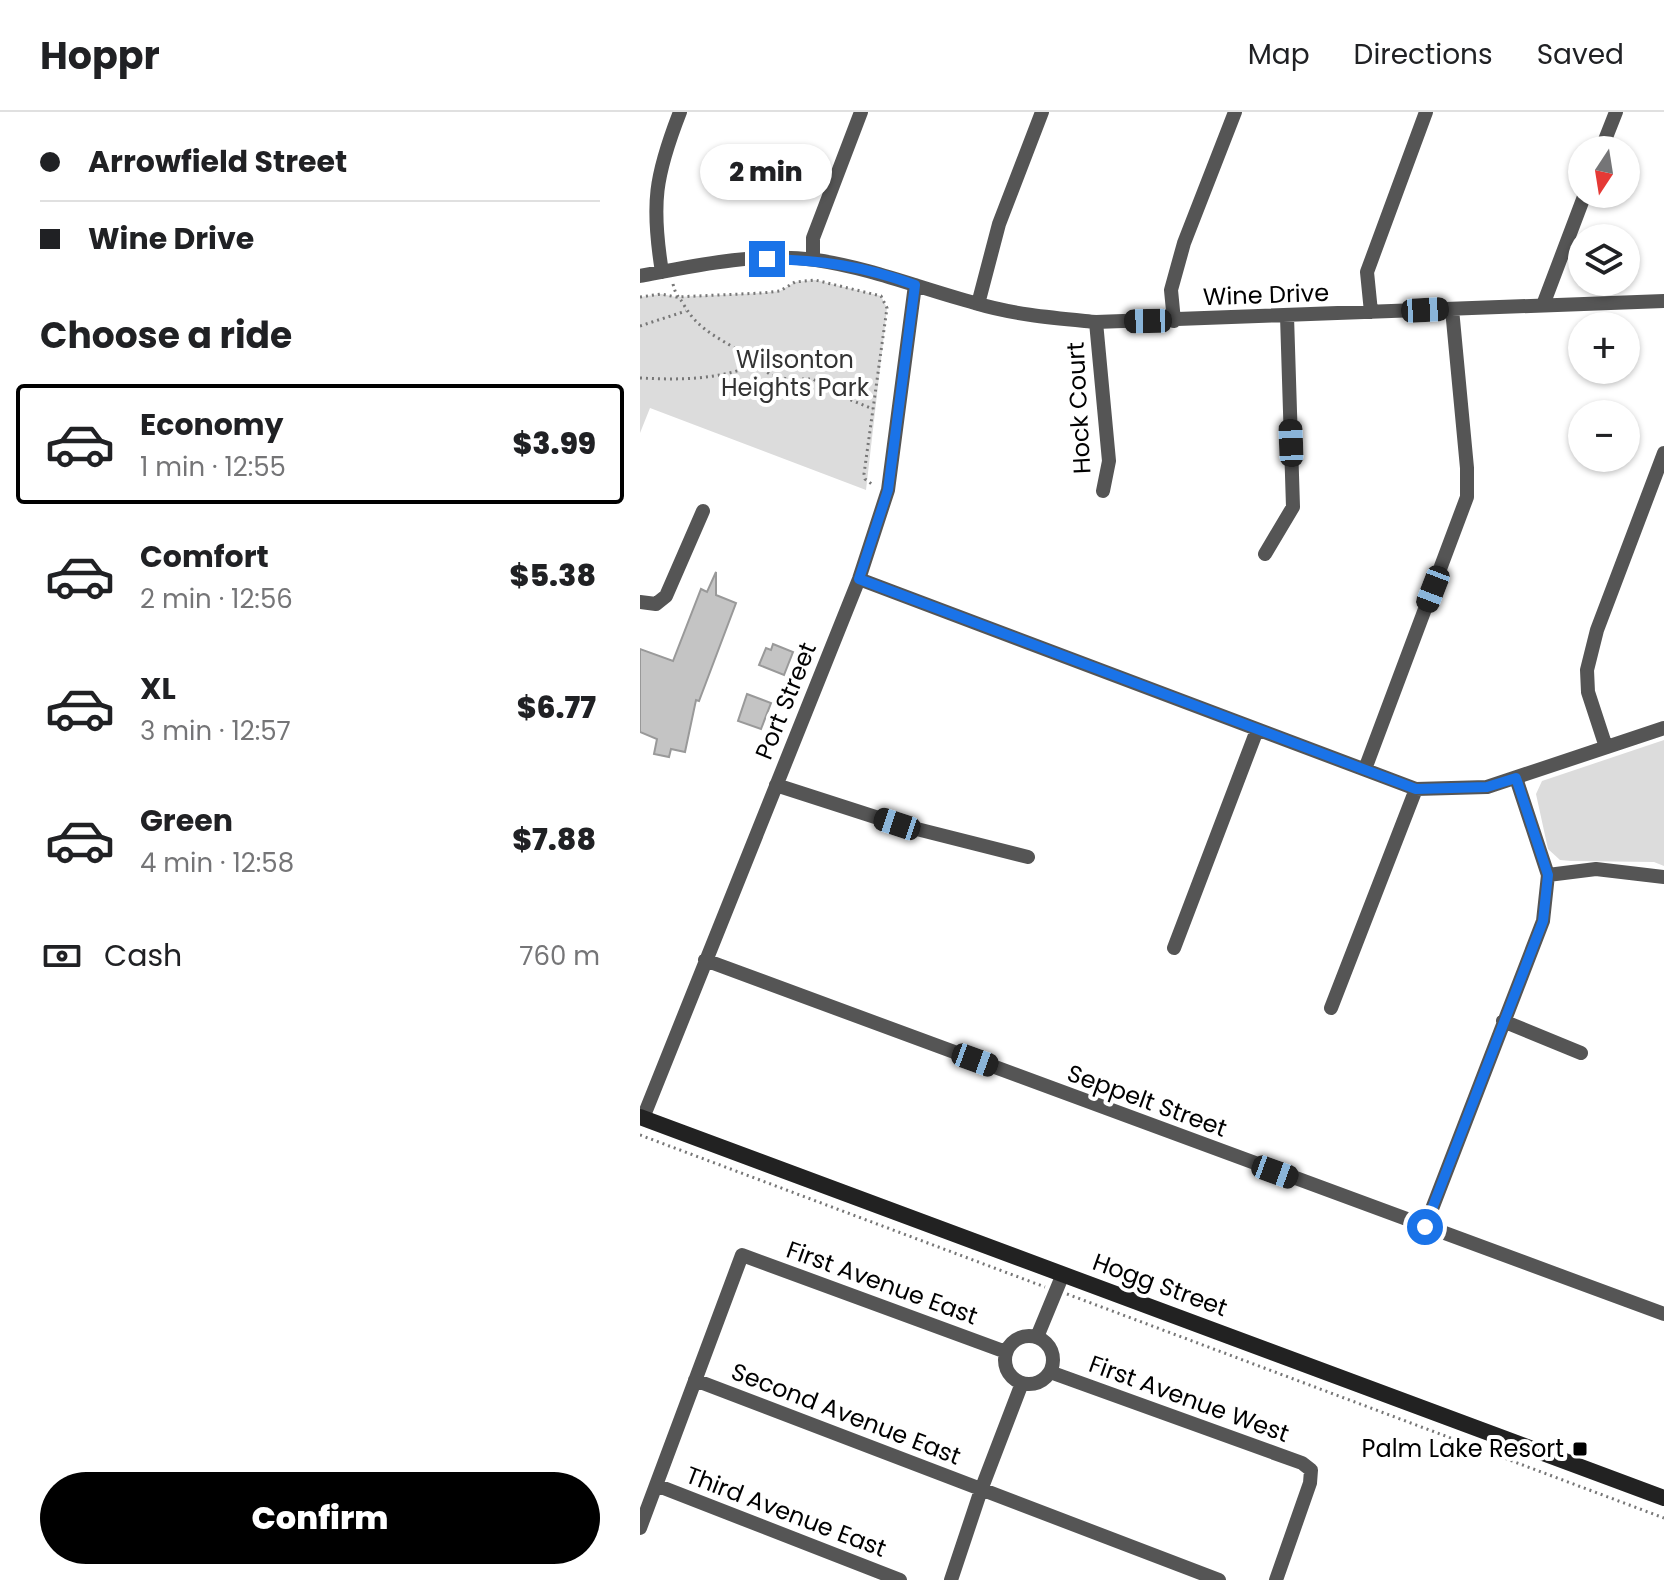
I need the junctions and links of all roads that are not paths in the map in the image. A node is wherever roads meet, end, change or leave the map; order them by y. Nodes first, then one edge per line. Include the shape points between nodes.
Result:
1 (680, 112) edge
2 (861, 112) edge
3 (1042, 112) edge
4 (1235, 112) edge
5 (1426, 112) edge
6 (1616, 112) edge
7 (1607, 136) edge
8 (1580, 208) edge
9 (813, 259) junction
10 (666, 271) junction
11 (640, 276) edge
12 (915, 285) junction
13 (1664, 301) edge
14 (978, 304) junction
15 (1543, 305) junction
16 (1452, 309) junction
17 (1371, 312) junction
18 (1287, 316) junction
19 (1174, 321) junction
20 (1096, 322) junction
21 (1664, 453) edge
22 (1103, 491) dead end
23 (703, 511) dead end
24 (1265, 554) dead end
25 (859, 579) junction
26 (640, 602) edge
27 (1664, 728) edge
28 (1257, 730) junction
29 (1606, 747) junction
30 (1365, 769) junction
31 (1516, 778) junction
32 (776, 785) junction
33 (1416, 789) junction
34 (1028, 857) dead end
35 (1548, 875) junction
36 (1664, 877) edge
37 (1174, 948) dead end
38 (705, 960) junction
39 (1331, 1008) dead end
40 (1503, 1021) junction
41 (1581, 1053) dead end
42 (641, 1123) edge
43 (1425, 1227) junction
44 (1063, 1274) junction
45 (1664, 1314) edge
46 (1037, 1337) junction
47 (1006, 1352) junction
48 (1050, 1372) junction
49 (695, 1380) junction
50 (1022, 1383) junction
51 (656, 1485) junction
52 (981, 1490) junction
53 (1664, 1498) edge
54 (640, 1528) edge
55 (900, 1580) edge
56 (951, 1580) edge
57 (1219, 1580) edge
58 (1276, 1580) edge

1 - 10 street via 659,173 655,230
2 - 9 street via 813,238
3 - 14 street via 999,224
4 - 19 street via 1184,243 1171,290
5 - 17 street via 1367,272
6 - 7 street
8 - 15 street
9 - 10 street, Wine Drive via 743,258
9 - 12 street, Wine Drive
10 - 11 street, Wine Drive
12 - 14 street, Wine Drive
12 - 25 street, Port Street via 888,490
13 - 15 street, Wine Drive
14 - 20 street, Wine Drive
15 - 16 street, Wine Drive
16 - 17 street, Wine Drive
16 - 30 street via 1467,497
17 - 18 street, Wine Drive
18 - 19 street, Wine Drive
18 - 24 street via 1293,507
19 - 20 street, Wine Drive
20 - 22 street, Hock Court via 1109,461
21 - 29 street via 1587,670 1588,692
23 - 26 street via 666,596 656,604
25 - 28 street
25 - 32 street, Port Street
27 - 29 street
28 - 30 street
28 - 37 street
29 - 31 street
30 - 33 street
31 - 33 street via 1487,787
31 - 35 street
32 - 34 street via 897,824
32 - 38 street, Port Street
33 - 39 street
35 - 36 street via 1596,869
35 - 40 street via 1543,921
38 - 42 street, Port Street
38 - 43 street, Seppelt Street
40 - 41 street
40 - 43 street
42 - 44 street, Hogg Street
43 - 45 street, Seppelt Street
44 - 46 street
44 - 53 street, Hogg Street
46 - 47 street via 1015,1340
46 - 48 street via 1051,1351
47 - 49 street, First Avenue East via 742,1255
47 - 50 street via 1008,1371
48 - 50 street via 1038,1382
48 - 58 street, First Avenue West via 1311,1470
49 - 51 street
49 - 52 street, Second Avenue East
50 - 52 street
51 - 54 street
51 - 55 street, Third Avenue East
52 - 56 street
52 - 57 street, Second Avenue East

